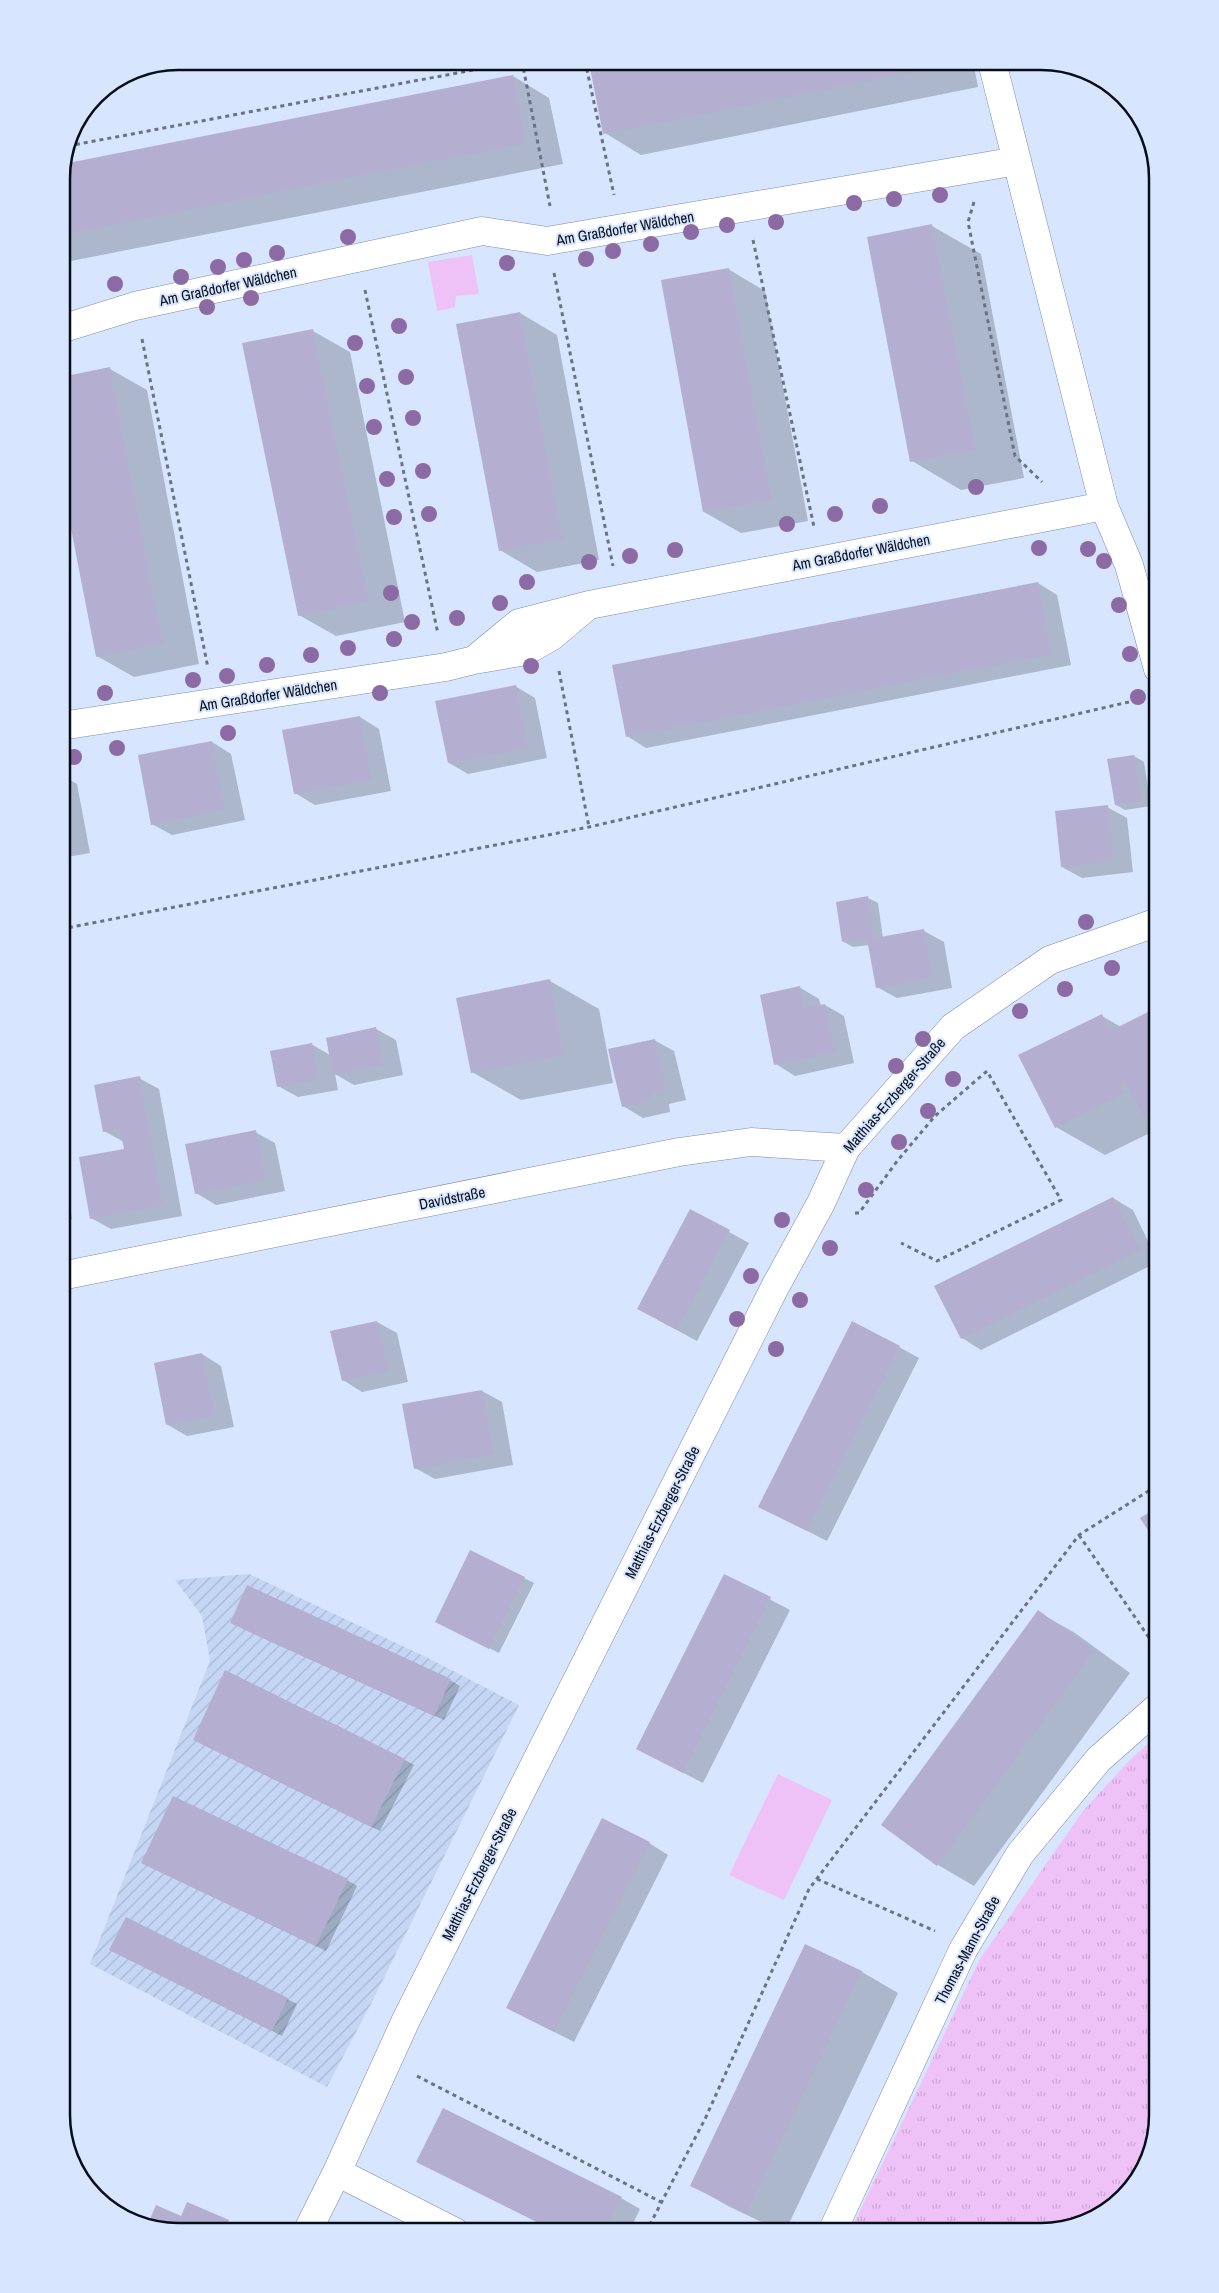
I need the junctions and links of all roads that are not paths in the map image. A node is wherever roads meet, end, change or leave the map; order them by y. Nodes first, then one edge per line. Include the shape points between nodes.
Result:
1 (994, 70) edge
2 (1017, 161) junction
3 (70, 326) edge
4 (1104, 506) junction
5 (589, 604) junction
6 (1149, 638) edge
7 (474, 660) junction
8 (70, 725) edge
9 (1149, 925) edge
10 (846, 1148) junction
11 (70, 1274) edge
12 (1149, 1715) edge
13 (337, 2172) junction
14 (312, 2223) edge
15 (437, 2223) edge
16 (836, 2223) edge

1 - 2 street
2 - 3 street, Am Graßdorfer Wäldchen via 552,240 482,231 135,306
2 - 4 street
4 - 5 street, Am Graßdorfer Wäldchen
4 - 6 street via 1128,565
5 - 7 street, Am Graßdorfer Wäldchen via 519,623
5 - 7 street, Am Graßdorfer Wäldchen via 552,636 526,651
7 - 8 street, Am Graßdorfer Wäldchen
9 - 10 street, Matthias-Erzberger-Straße via 1050,960 952,1028
10 - 11 street, Davidstraße via 751,1142 679,1152
10 - 13 street, Matthias-Erzberger-Straße via 406,2020
12 - 16 street, Thomas-Mann-Straße via 1099,1759 1020,1854 963,1950
13 - 14 street, Matthias-Erzberger-Straße
13 - 15 street

